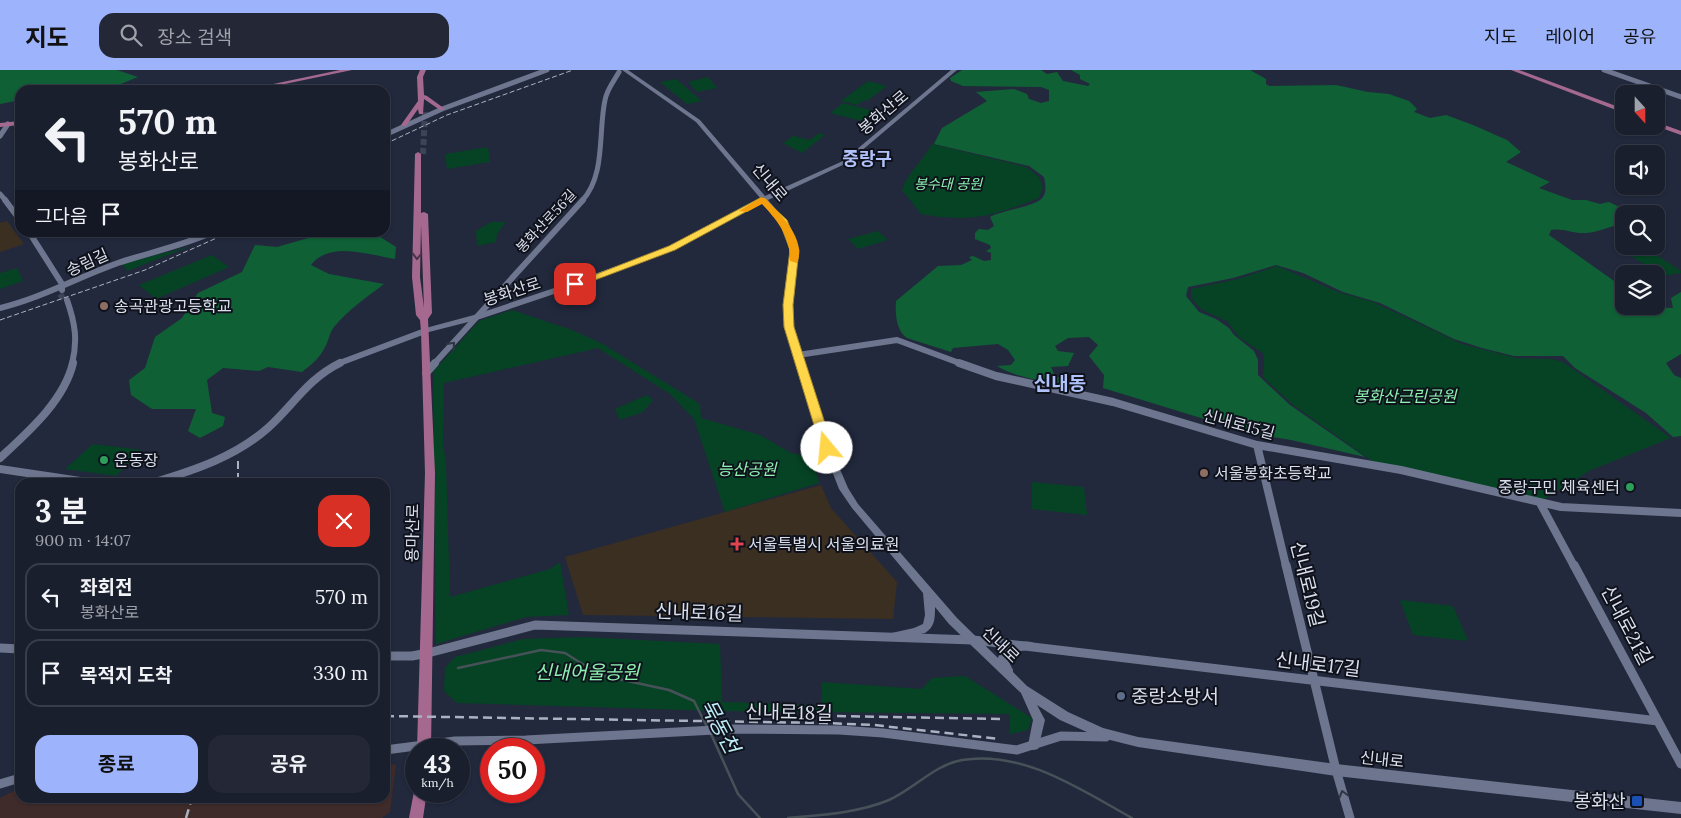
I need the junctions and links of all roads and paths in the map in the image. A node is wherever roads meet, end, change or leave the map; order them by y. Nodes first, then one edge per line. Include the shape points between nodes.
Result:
1 (349, 70) edge
2 (360, 70) edge
3 (547, 70) edge
4 (954, 70) edge
5 (1514, 70) edge
6 (1604, 70) edge
7 (622, 71) edge
8 (423, 73) edge
9 (326, 76) junction
10 (275, 85) edge
11 (288, 85) edge
12 (1681, 97) edge
13 (423, 98) junction
14 (1615, 108) edge
15 (442, 109) junction
16 (423, 113) tunnel mouth
17 (404, 125) junction
18 (3, 126) edge
19 (1665, 127) edge
20 (390, 132) edge
21 (1681, 133) edge
22 (0, 136) edge
23 (421, 154) tunnel mouth
24 (0, 194) edge
25 (762, 200) junction
26 (15, 214) edge
27 (32, 237) edge
28 (204, 237) edge
29 (64, 295) junction
30 (0, 308) edge
31 (477, 317) junction
32 (425, 331) junction
33 (798, 355) junction
34 (426, 373) junction
35 (1257, 445) junction
36 (0, 458) edge
37 (0, 469) edge
38 (60, 478) edge
39 (167, 478) edge
40 (1540, 503) junction
41 (1681, 514) edge
42 (928, 591) junction
43 (891, 637) junction
44 (973, 640) junction
45 (1030, 646) junction
46 (0, 648) edge
47 (15, 649) edge
48 (428, 654) junction
49 (390, 656) edge
50 (1012, 676) junction
51 (1314, 682) junction
52 (1023, 689) junction
53 (1658, 721) junction
54 (424, 738) edge
55 (1120, 738) junction
56 (470, 741) edge
57 (1034, 745) junction
58 (405, 748) edge
59 (390, 750) edge
60 (1681, 764) edge
61 (1336, 770) junction
62 (15, 780) edge
63 (0, 784) edge
64 (418, 803) edge
65 (1681, 808) edge
66 (416, 818) edge
67 (1350, 818) edge

1 - 9 main road
2 - 9 main road
3 - 15 street
4 - 25 main road, 봉화산로 via 845,162
5 - 14 main road
6 - 12 street
7 - 25 main road, 신내로 via 698,121
7 - 31 street, 봉화산로56길 via 604,101 599,154 591,190
8 - 13 main road via 420,77
9 - 10 main road
9 - 11 main road
13 - 15 main road
13 - 16 main road
13 - 17 main road
15 - 17 street
17 - 20 street
18 - 22 street
19 - 21 main road
23 - 32 main road, 용마산로 via 416,276
24 - 26 street
25 - 31 main road, 봉화산로 via 652,257
25 - 33 main road, 신내로 via 784,222 795,250 789,320
27 - 29 street
28 - 29 street, 송림길 via 119,263
29 - 30 street, 송림길
29 - 36 street via 75,321 75,358 70,372 62,390 38,421
31 - 32 main road, 봉화산로
34 -> 31 street, 봉화산로56길
32 - 34 main road, 용마산로
32 - 39 street, 봉화산로 via 338,363 312,380 269,428 251,442
33 - 35 street, 신내로15길 via 896,340 996,376 1113,402
33 - 42 main road, 신내로 via 827,448 844,489
34 - 48 main road, 용마산로 via 430,473
35 - 40 street, 신내로15길 via 1401,470
35 - 51 street, 신내로19길
37 - 38 street
40 - 41 street, 신내로15길
40 - 53 street, 신내로21길
42 - 43 main road via 932,619 928,627
42 - 44 main road, 신내로
43 - 44 street, 신내로16길
43 - 48 street, 신내로16길 via 535,625
44 - 45 street, 신내로17길
44 - 50 main road, 신내로
45 - 50 main road via 1005,652 1003,662
45 - 51 street, 신내로17길 via 1185,663
46 - 47 street
48 - 49 street, 신내로16길
48 - 54 main road, 용마산로
50 - 52 main road, 신내로
51 - 53 street, 신내로17길
51 - 61 street, 신내로19길
52 - 55 main road, 신내로 via 1073,721
52 - 57 main road via 1038,718
53 - 60 street, 신내로21길
55 - 57 street, 신내로18길 via 1061,736
55 - 61 main road, 신내로
56 - 57 street, 신내로18길 via 734,729 883,733 1012,750
58 - 59 street, 신내로18길
61 - 65 main road, 신내로
67 -> 61 street, 신내로19길
62 - 63 street
64 - 66 main road

